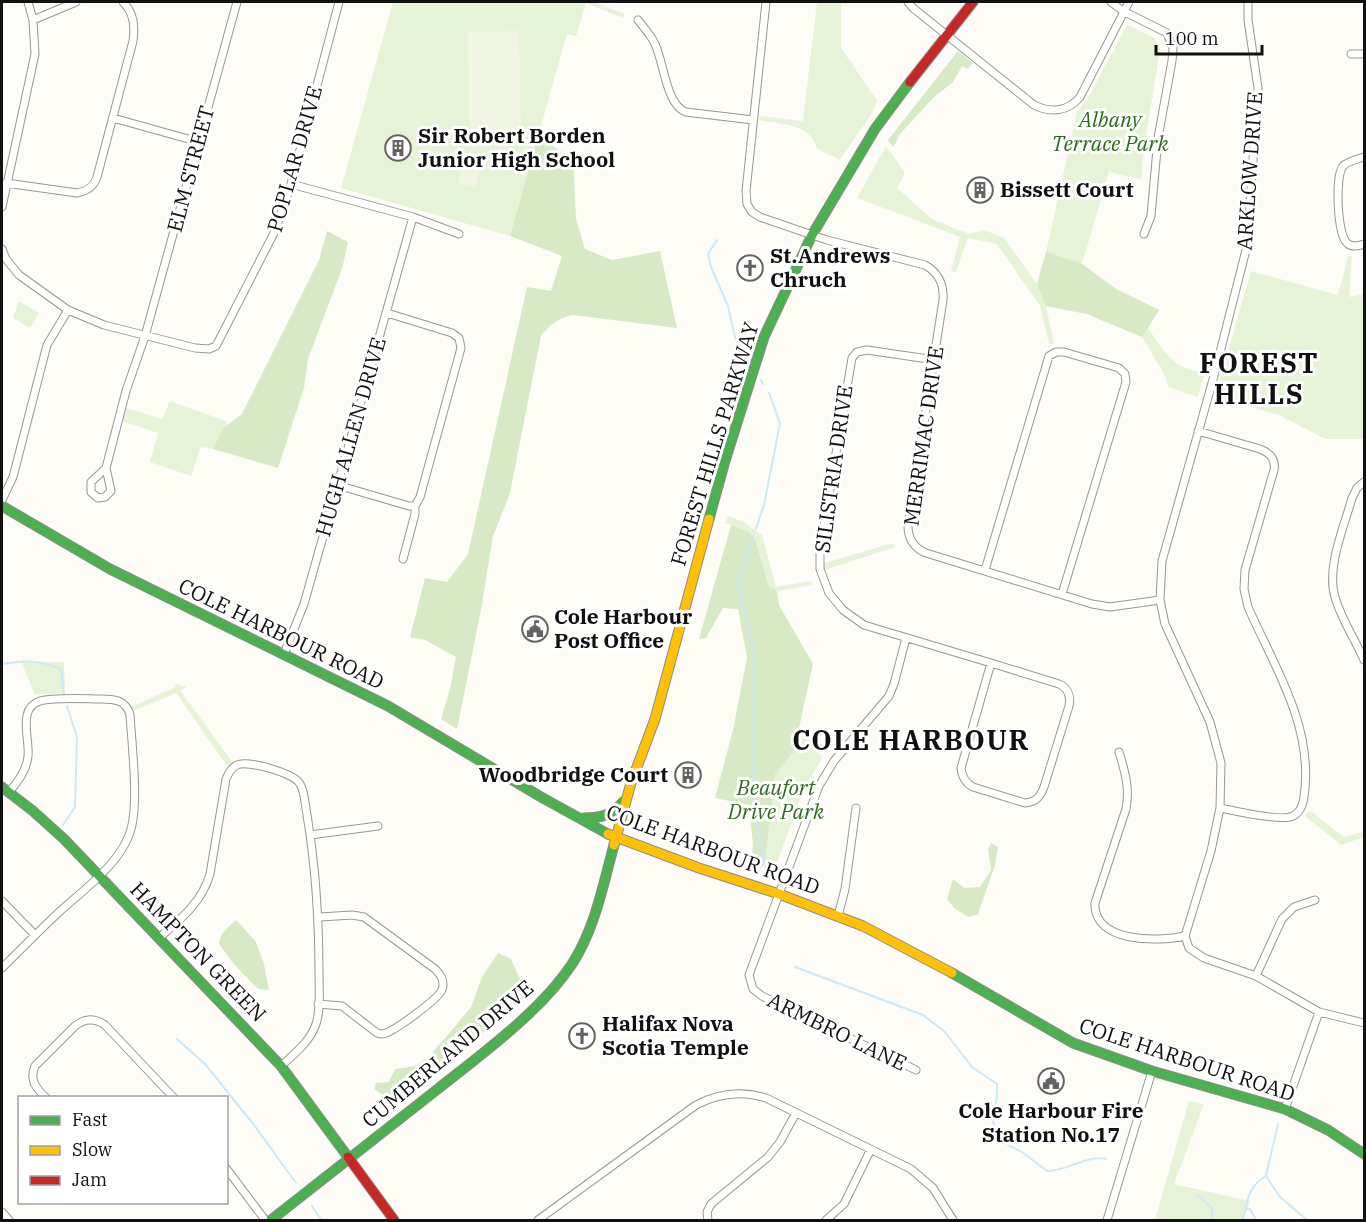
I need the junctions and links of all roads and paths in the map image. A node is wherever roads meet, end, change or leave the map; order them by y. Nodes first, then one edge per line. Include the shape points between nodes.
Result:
1 (28, 2) edge
2 (76, 2) edge
3 (123, 2) edge
4 (237, 2) edge
5 (339, 2) edge
6 (766, 2) edge
7 (908, 2) edge
8 (973, 2) edge
9 (1111, 2) edge
10 (1129, 2) edge
11 (1248, 2) edge
12 (1123, 11) junction
13 (33, 20) junction
14 (638, 21) dead end
15 (946, 34) junction
16 (1351, 54) dead end
17 (1365, 54) edge
18 (113, 118) junction
19 (753, 120) junction
20 (199, 142) junction
21 (1365, 157) edge
22 (6, 183) junction
23 (291, 184) junction
24 (2, 207) edge
25 (413, 217) junction
26 (459, 234) dead end
27 (1144, 234) dead end
28 (812, 235) junction
29 (1365, 244) edge
30 (2, 249) edge
31 (68, 310) junction
32 (387, 313) junction
33 (145, 336) junction
34 (934, 360) junction
35 (1198, 431) junction
36 (106, 468) dead end
37 (1365, 482) edge
38 (337, 485) junction
39 (2, 500) edge
40 (2, 506) edge
41 (415, 506) junction
42 (403, 559) dead end
43 (985, 570) junction
44 (1062, 594) junction
45 (1160, 600) junction
46 (906, 638) junction
47 (284, 654) junction
48 (1365, 660) edge
49 (991, 663) junction
50 (1119, 752) dead end
51 (5, 790) edge
52 (626, 798) junction
53 (856, 808) dead end
54 (1220, 808) junction
55 (580, 818) junction
56 (378, 826) dead end
57 (310, 835) junction
58 (616, 837) junction
59 (99, 875) junction
60 (779, 894) junction
61 (2, 900) edge
62 (1315, 900) dead end
63 (838, 916) junction
64 (320, 917) junction
65 (35, 935) junction
66 (1185, 936) junction
67 (159, 938) junction
68 (2, 968) edge
69 (1256, 976) junction
70 (318, 1004) junction
71 (1319, 1012) junction
72 (1365, 1023) edge
73 (281, 1066) junction
74 (916, 1070) dead end
75 (1152, 1071) junction
76 (44, 1096) edge
77 (172, 1096) edge
78 (1285, 1109) junction
79 (796, 1113) junction
80 (871, 1149) junction
81 (1365, 1154) edge
82 (348, 1161) junction
83 (228, 1171) edge
84 (2, 1212) edge
85 (949, 1219) edge
86 (9, 1221) edge
87 (265, 1221) edge
88 (271, 1221) edge
89 (394, 1221) edge
90 (538, 1221) edge
91 (708, 1221) edge
92 (826, 1221) edge
93 (1107, 1221) edge

1 - 13 street
2 - 13 street
3 - 18 street via 131,11 135,30
4 - 20 street, ELM STREET
5 - 23 street, POPLAR DRIVE
6 - 19 street
7 - 15 street
8 - 15 main road, FOREST HILLS PARKWAY
9 - 12 street
10 - 12 street
11 - 35 street, ARKLOW DRIVE via 1258,88 1247,246
12 - 15 street via 1080,98 1058,110 1034,105
12 - 27 street via 1167,33 1173,48 1158,138 1151,216
13 - 22 street via 33,67
14 - 19 street via 656,45 672,100 678,108
15 - 28 main road, FOREST HILLS PARKWAY via 875,129
16 - 17 street
18 - 20 street
18 - 22 street via 91,188 73,192
19 - 28 street via 747,204 754,214
20 - 33 street, ELM STREET
21 - 29 street via 1346,164 1338,180 1344,240 1351,246
22 - 24 street
23 - 25 street
23 - 33 street, POPLAR DRIVE via 273,238 218,344 207,350
25 - 26 street
25 - 32 street, HUGH ALLEN DRIVE
28 - 34 street, MERRIMAC DRIVE via 922,264 935,272 944,294
28 - 52 main road, FOREST HILLS PARKWAY via 764,337 725,461 655,719
30 - 31 street, POPLAR DRIVE via 19,275
31 - 33 street, POPLAR DRIVE
31 - 39 street via 46,345 13,477
32 - 38 street, HUGH ALLEN DRIVE
32 - 41 street via 452,333 461,345 420,500
33 - 36 street, ELM STREET
34 - 43 street, MERRIMAC DRIVE via 909,534 922,551
34 - 46 street, SILISTRIA DRIVE via 867,350 852,358 820,549 822,578 843,610 864,625
35 - 45 street, ARKLOW DRIVE via 1162,561
35 - 54 street via 1260,449 1273,459 1274,470 1245,570 1244,589 1248,607 1295,710 1305,759 1304,798 1302,808 1294,816 1282,818
37 - 48 street via 1352,498 1332,581 1336,602
38 - 41 street
38 - 47 street, HUGH ALLEN DRIVE via 304,604
40 - 47 main road, COLE HARBOUR ROAD via 110,569
41 - 42 street
43 - 44 street, MERRIMAC DRIVE
43 - 44 street via 1048,358 1061,351 1119,368 1126,382
44 - 45 street, MERRIMAC DRIVE via 1110,607
45 - 54 street, ARKLOW DRIVE via 1172,642 1219,748
46 - 49 street, SILISTRIA DRIVE
46 - 60 street via 889,696 819,786
47 - 55 main road, COLE HARBOUR ROAD via 423,726
49 - 49 street, SILISTRIA DRIVE via 1059,684 1069,693 1069,706 1044,787 1032,802 1019,802 973,787 962,774
50 - 66 street via 1128,798 1095,903 1096,916 1106,928 1138,938
51 - 59 main road, HAMPTON GREEN via 50,824
51 - 59 street via 21,777 27,763 26,719 34,704 42,700 81,699 116,699 123,703 130,715 133,819 123,848
52 - 55 main road via 612,815
52 - 58 main road, FOREST HILLS PARKWAY
53 - 63 street
54 - 66 street, ARKLOW DRIVE
55 - 58 main road, COLE HARBOUR ROAD
56 - 57 street
57 - 64 street
57 - 67 street via 297,779 247,764 236,765 226,779 205,888 192,908
58 - 60 main road, COLE HARBOUR ROAD
58 - 82 main road, CUMBERLAND DRIVE via 593,920 572,964 558,982 513,1028
59 - 65 street
59 - 67 main road, HAMPTON GREEN
60 - 63 main road, COLE HARBOUR ROAD
60 - 74 street, ARMBRO LANE via 750,969 753,989
61 - 65 street
62 - 69 street via 1294,907 1282,919
63 - 75 main road, COLE HARBOUR ROAD via 881,934 1056,1034
64 - 70 street
64 - 70 street via 367,918 435,969 443,982 437,997 383,1034 342,1006
65 - 68 street
66 - 69 street via 1189,948 1204,958
67 - 73 main road, HAMPTON GREEN
69 - 71 street
70 - 73 street via 311,1036
71 - 72 street
71 - 78 street
73 - 82 main road, HAMPTON GREEN
75 - 78 main road, COLE HARBOUR ROAD
75 - 93 street
76 - 77 street via 33,1082 35,1066 75,1026 89,1020 105,1025
78 - 81 main road, COLE HARBOUR ROAD
79 - 80 street
79 - 90 street via 746,1093 706,1100
79 - 91 street via 768,1157 711,1204 706,1212
80 - 85 street via 924,1179 937,1193
80 - 92 street via 844,1204
82 - 88 main road, CUMBERLAND DRIVE
82 - 89 main road, HAMPTON GREEN
83 - 87 street
84 - 86 street

